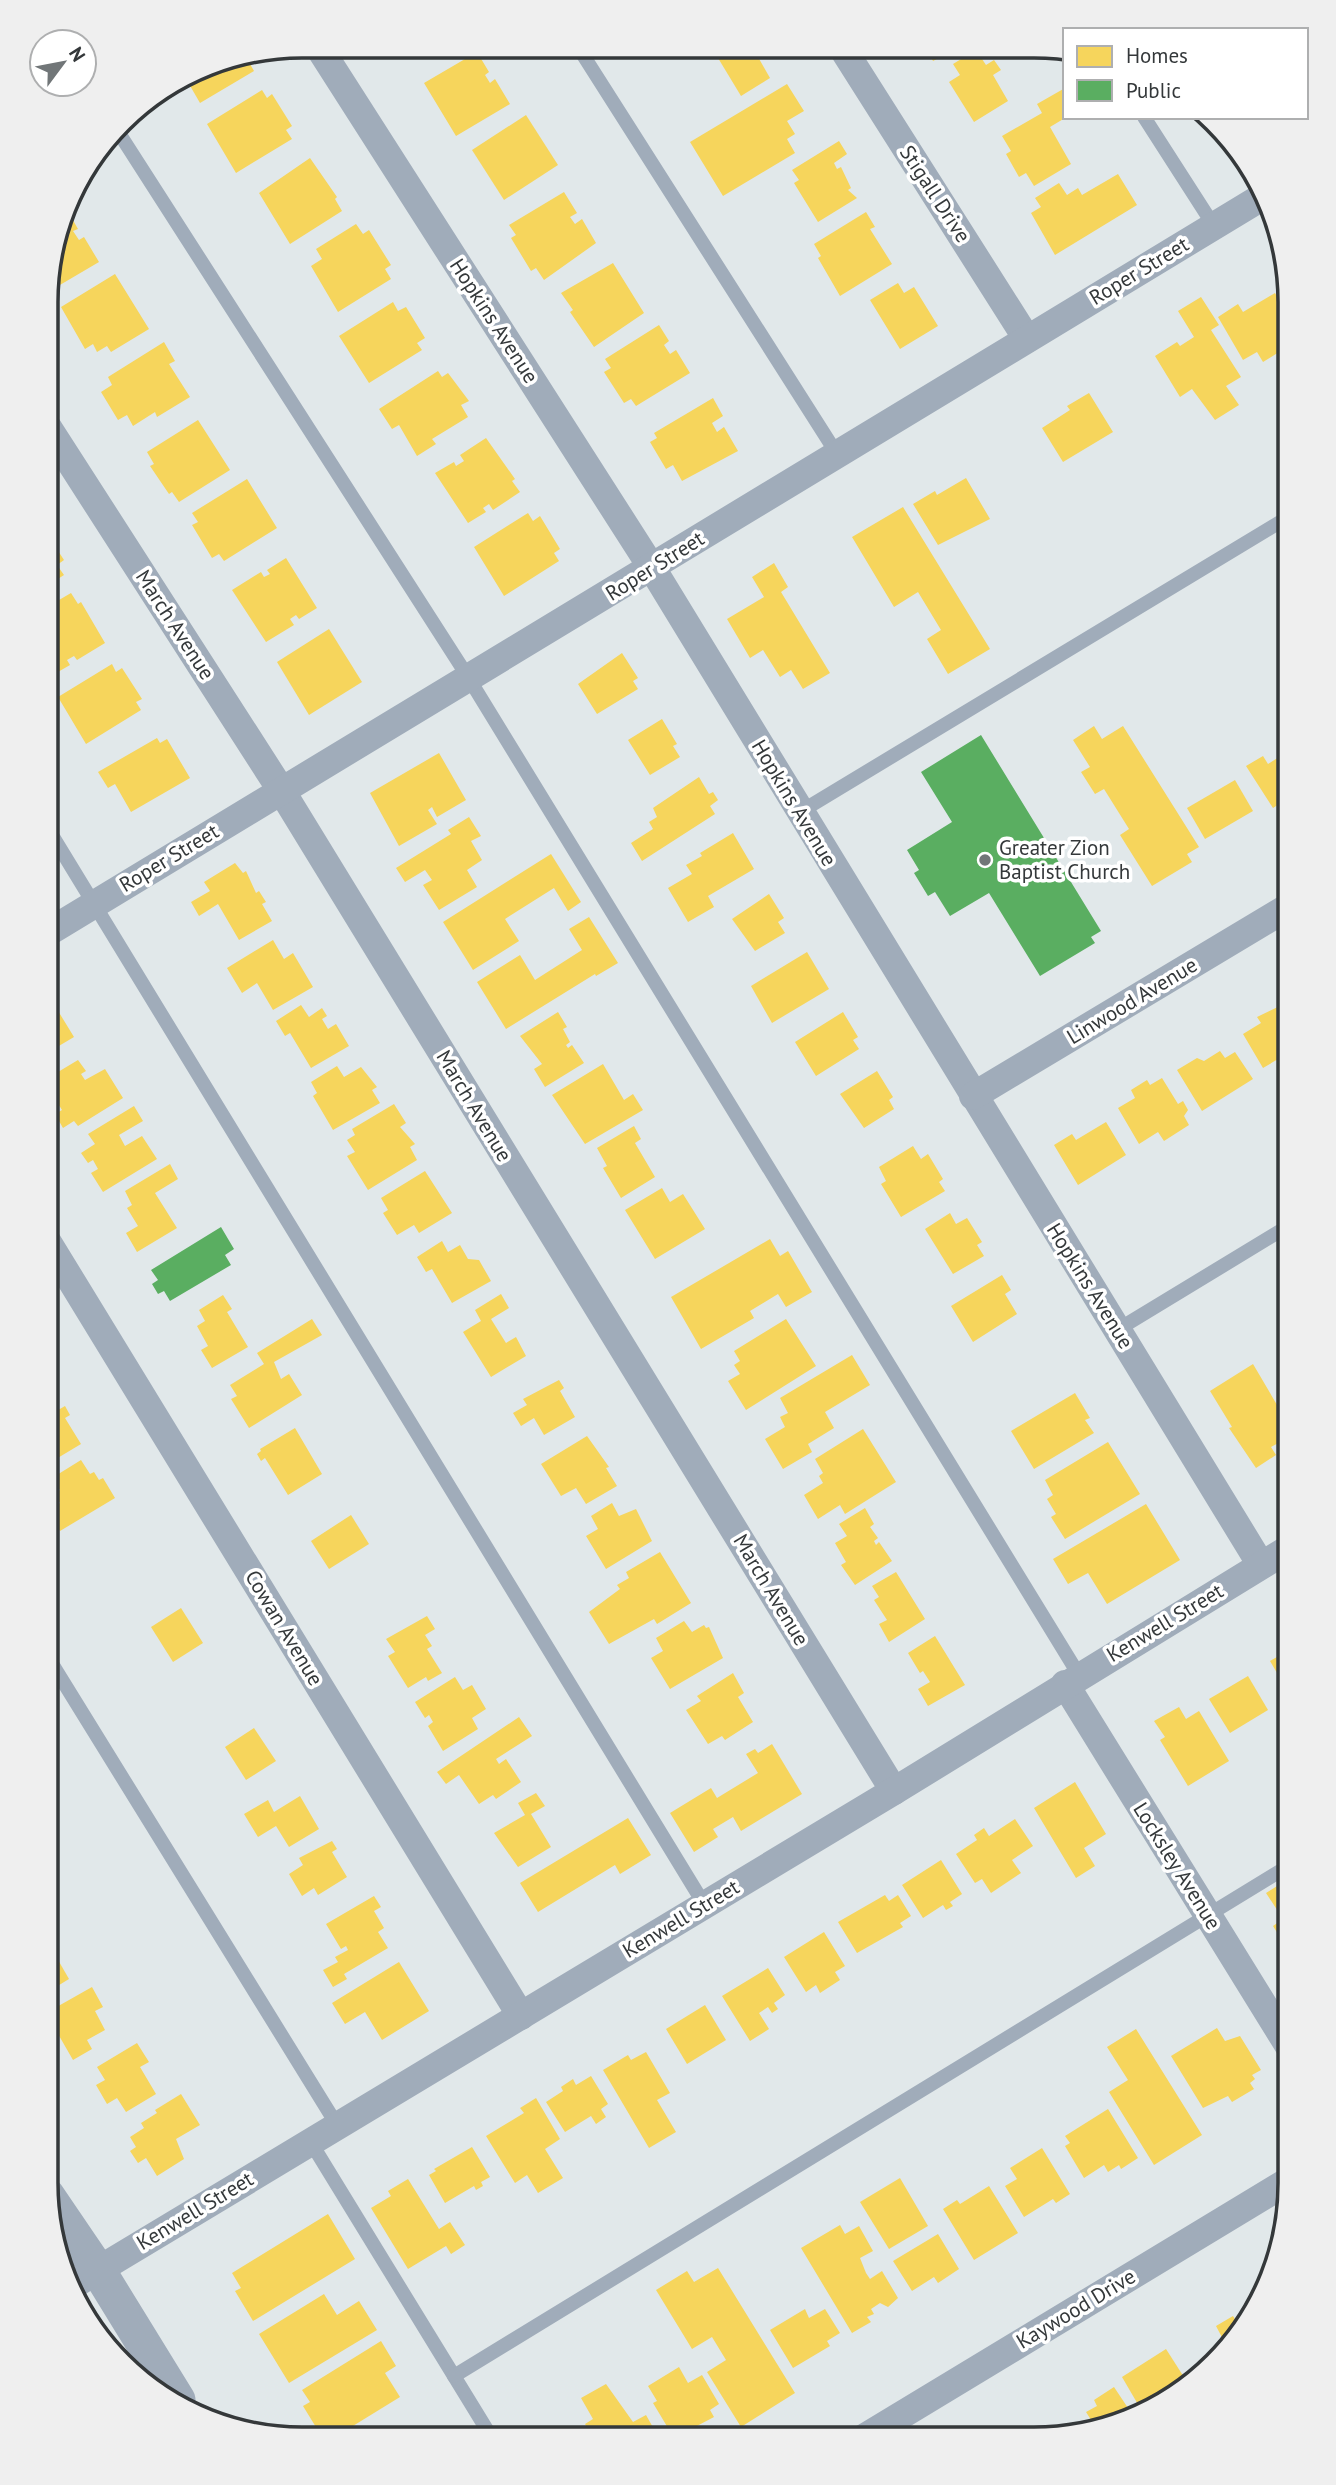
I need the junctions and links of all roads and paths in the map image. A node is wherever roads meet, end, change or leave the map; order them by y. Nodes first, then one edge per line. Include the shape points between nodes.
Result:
1 (326, 58) edge
2 (585, 58) edge
3 (849, 58) edge
4 (1145, 119) edge
5 (122, 137) edge
6 (1256, 201) edge
7 (1214, 226) junction
8 (1027, 339) junction
9 (58, 443) edge
10 (837, 454) junction
11 (1278, 523) edge
12 (652, 568) junction
13 (468, 677) junction
14 (281, 790) junction
15 (800, 813) junction
16 (58, 844) edge
17 (95, 902) junction
18 (1278, 912) edge
19 (58, 926) edge
20 (973, 1096) junction
21 (1278, 1232) edge
22 (58, 1259) edge
23 (1117, 1330) junction
24 (1278, 1555) edge
25 (1261, 1565) junction
26 (58, 1673) edge
27 (1072, 1679) junction
28 (894, 1791) junction
29 (1278, 1872) edge
30 (704, 1904) junction
31 (1208, 1915) junction
32 (521, 2016) junction
33 (1278, 2029) edge
34 (337, 2125) junction
35 (310, 2141) junction
36 (1278, 2187) edge
37 (62, 2228) edge
38 (84, 2278) edge
39 (454, 2376) junction
40 (168, 2387) edge
41 (485, 2427) edge
42 (882, 2427) edge

1 - 12 street, Hopkins Avenue
2 - 10 lane
3 - 8 street, Stigall Drive
4 - 7 lane
5 - 13 lane
6 - 7 street, Roper Street
7 - 8 street, Roper Street
8 - 10 street, Roper Street
9 - 14 street, March Avenue
10 - 12 street, Roper Street
11 - 15 lane
12 - 13 street, Roper Street
12 - 15 street, Hopkins Avenue
13 - 14 street, Roper Street
13 - 27 lane
14 - 17 street, Roper Street
14 - 28 street, March Avenue
15 - 20 street, Hopkins Avenue
16 - 17 lane
17 - 19 street, Roper Street
17 - 30 lane
18 - 20 street, Linwood Avenue
20 - 23 street, Hopkins Avenue
21 - 23 lane
22 - 32 street, Cowan Avenue
23 - 25 street, Hopkins Avenue
24 - 25 street, Kenwell Street
25 - 27 street, Kenwell Street
26 - 34 lane
27 - 28 street, Kenwell Street
27 - 31 street, Locksley Avenue
28 - 30 street, Kenwell Street
29 - 31 lane
30 - 32 street, Kenwell Street
31 - 33 street, Locksley Avenue
31 - 39 lane
32 - 34 street, Kenwell Street
34 - 35 street, Kenwell Street
35 - 38 street, Kenwell Street
35 - 39 lane
36 - 42 street, Kaywood Drive
37 - 38 street
38 - 40 street
39 - 41 lane

